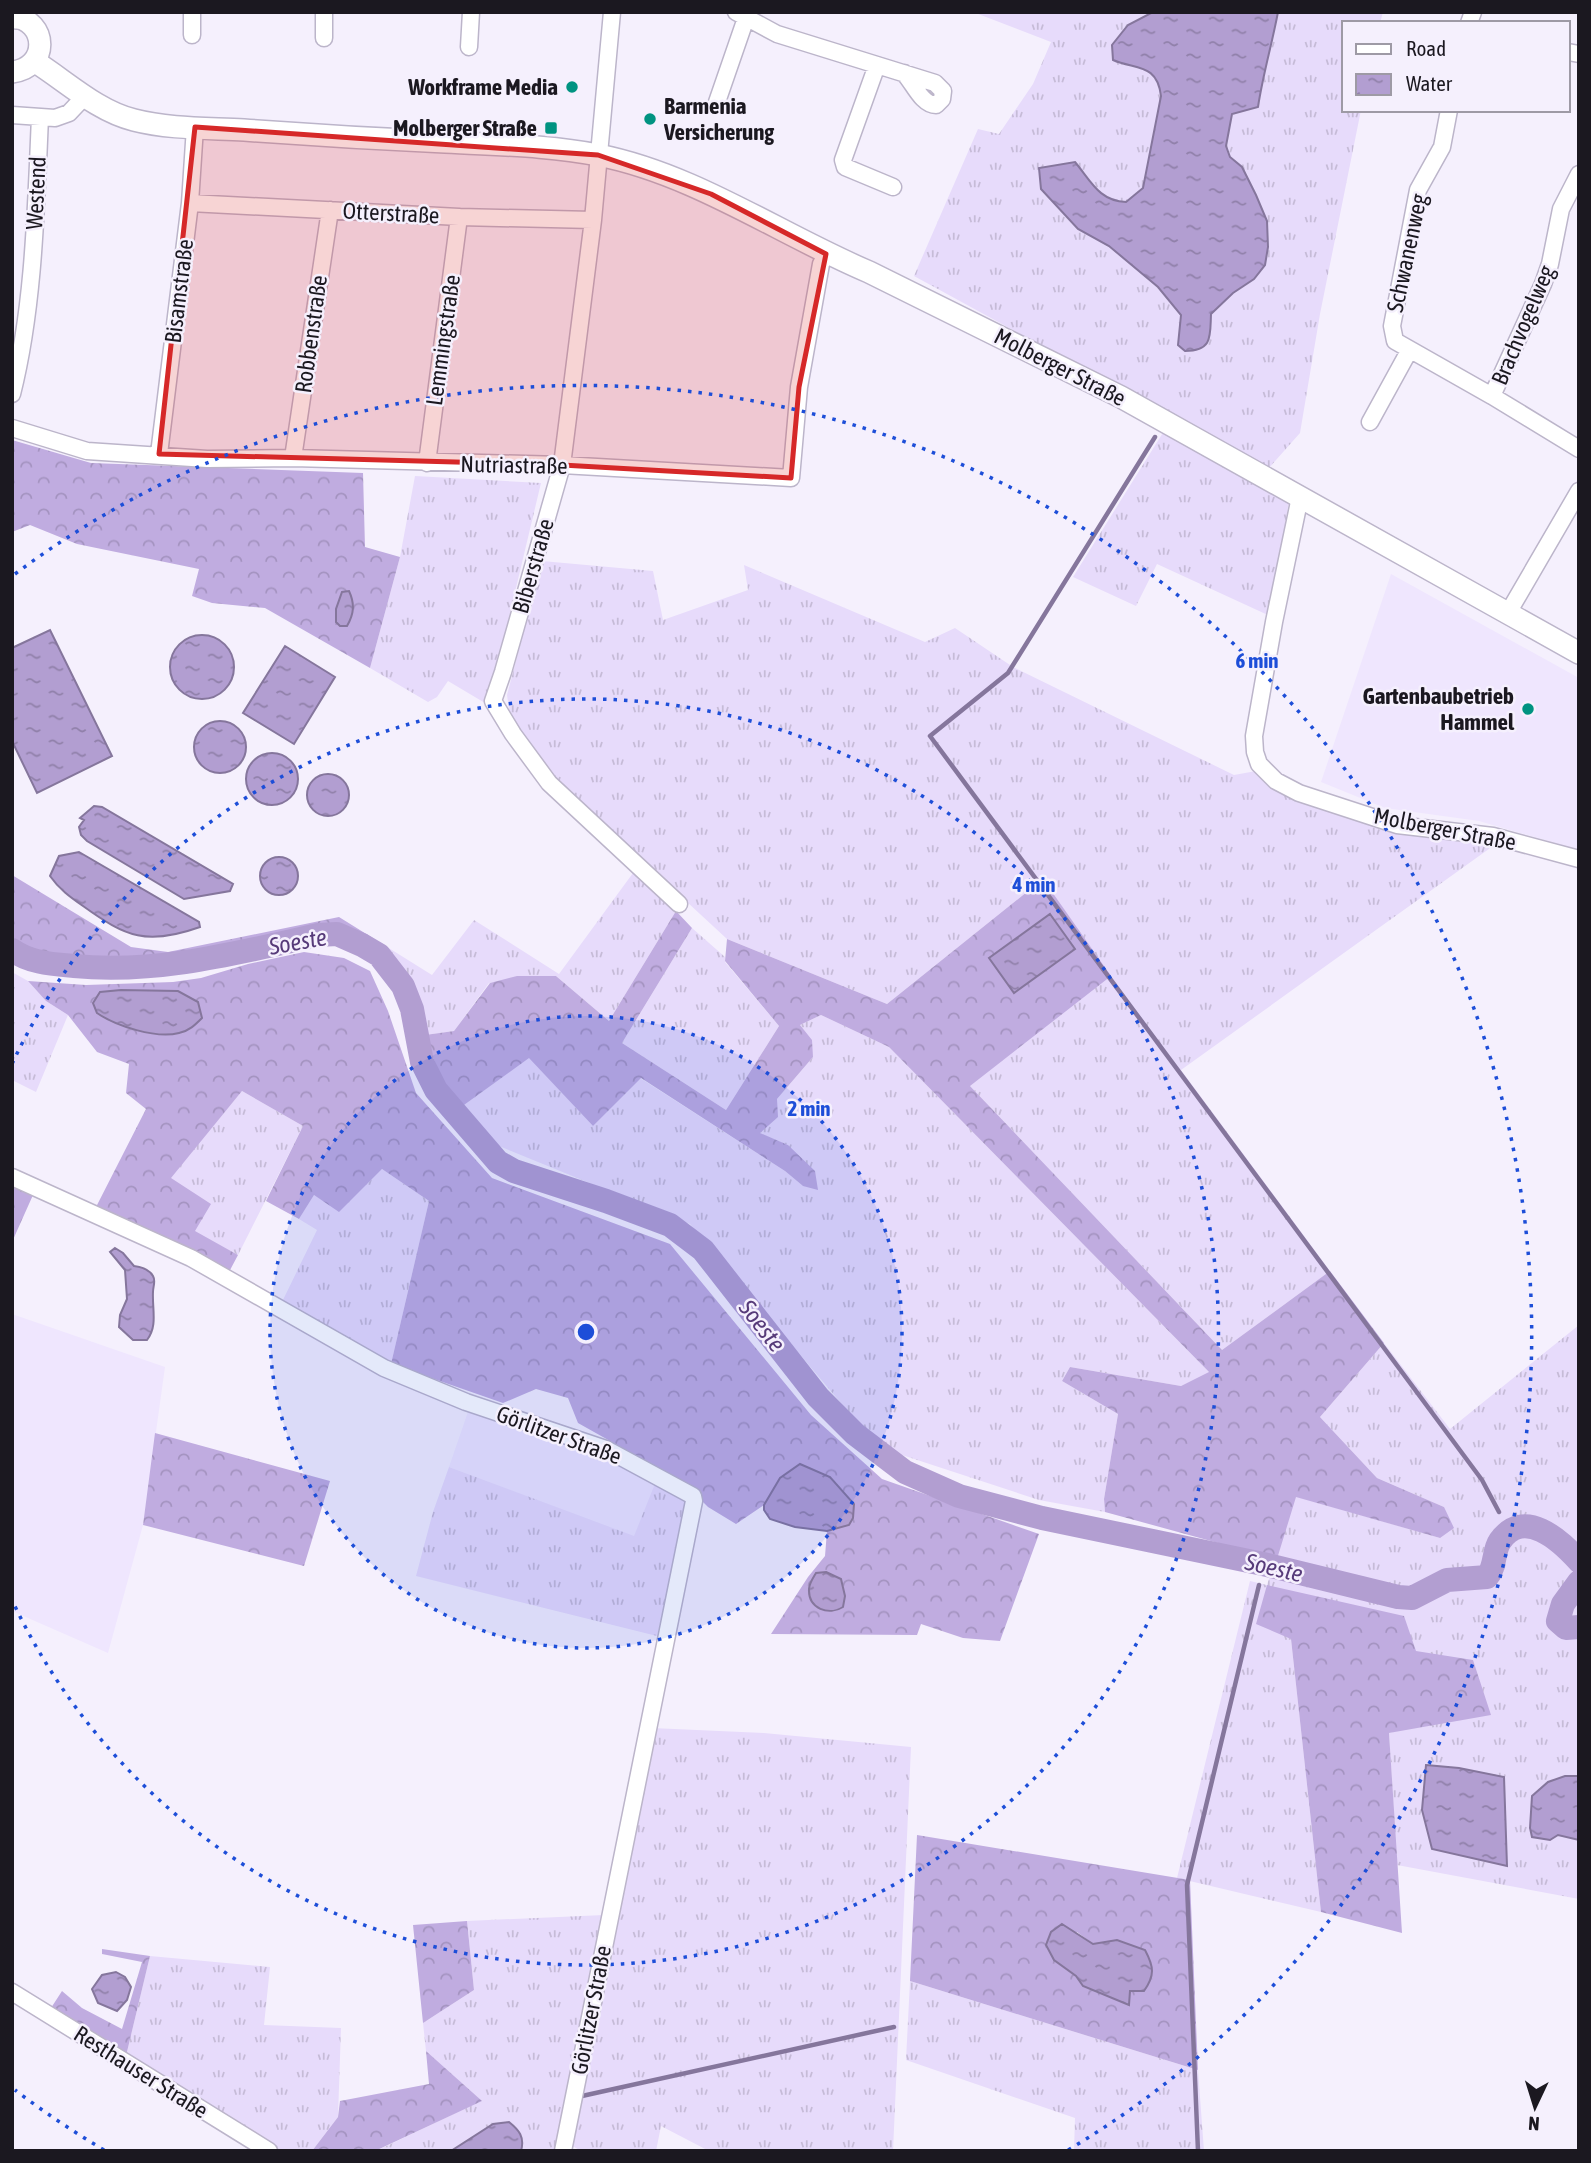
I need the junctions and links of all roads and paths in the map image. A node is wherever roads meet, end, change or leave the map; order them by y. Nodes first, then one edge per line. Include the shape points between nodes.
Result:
1 (192, 12) edge
2 (324, 12) edge
3 (471, 12) edge
4 (612, 12) edge
5 (16, 15) edge
6 (741, 15) edge
7 (192, 35) dead end
8 (324, 38) dead end
9 (469, 47) dead end
10 (34, 61) junction
11 (877, 65) junction
12 (12, 72) edge
13 (904, 73) dead end
14 (85, 96) junction
15 (717, 102) dead end
16 (1449, 112) edge
17 (12, 115) edge
18 (40, 117) junction
19 (195, 127) junction
20 (598, 155) junction
21 (1579, 174) edge
22 (893, 187) dead end
23 (190, 204) junction
24 (330, 210) junction
25 (459, 217) junction
26 (593, 220) junction
27 (826, 254) junction
28 (1409, 351) junction
29 (12, 394) edge
30 (1492, 396) junction
31 (1370, 422) dead end
32 (12, 428) edge
33 (1579, 449) edge
34 (159, 454) junction
35 (293, 458) junction
36 (427, 463) junction
37 (562, 465) junction
38 (1579, 491) edge
39 (1300, 497) junction
40 (1508, 613) junction
41 (1579, 653) edge
42 (1579, 859) edge
43 (679, 904) dead end
44 (12, 1177) edge
45 (12, 1992) edge
46 (269, 2151) edge
47 (563, 2151) edge

1 - 7 street
2 - 8 street
3 - 9 street
4 - 20 street, Biberstraße
5 - 10 main road via 37,30 40,48
6 - 11 street via 777,34
6 - 15 street
10 - 12 main road
10 - 14 main road, Molberger Straße
11 - 13 street
11 - 22 street via 843,160 845,167
14 - 18 street via 69,113
14 - 19 main road, Molberger Straße via 133,120
16 - 28 street, Schwanenweg via 1442,147 1418,190 1392,326 1395,341
17 - 18 street
18 - 29 street, Westend via 34,237
19 - 20 main road, Molberger Straße via 532,146
19 - 23 street, Bisamstraße
20 - 26 street, Biberstraße
20 - 27 main road, Molberger Straße via 713,195
21 - 30 street, Brachvogelweg via 1561,209 1543,284
23 - 24 street, Otterstraße
23 - 34 street, Bisamstraße
24 - 25 street, Otterstraße
24 - 35 street, Robbenstraße
25 - 26 street, Otterstraße
25 - 36 street, Lemmingstraße
26 - 37 street, Biberstraße
27 - 37 street, Nutriastraße via 799,387 791,478
27 - 39 main road, Molberger Straße via 1121,397
28 - 30 street
28 - 31 street
30 - 33 street
32 - 34 street, Nutriastraße via 87,451
34 - 35 street, Nutriastraße via 207,459
35 - 36 street, Nutriastraße
36 - 37 street, Nutriastraße
37 - 43 street, Biberstraße via 493,701 549,783
38 - 40 street
39 - 40 main road, Molberger Straße
39 - 42 street, Molberger Straße via 1254,736 1259,764 1299,793 1397,825 1493,836
40 - 41 main road, Molberger Straße
44 - 47 street, Görlitzer Straße via 191,1258 384,1368 466,1402 606,1449 693,1496
45 - 46 street, Resthauser Straße

